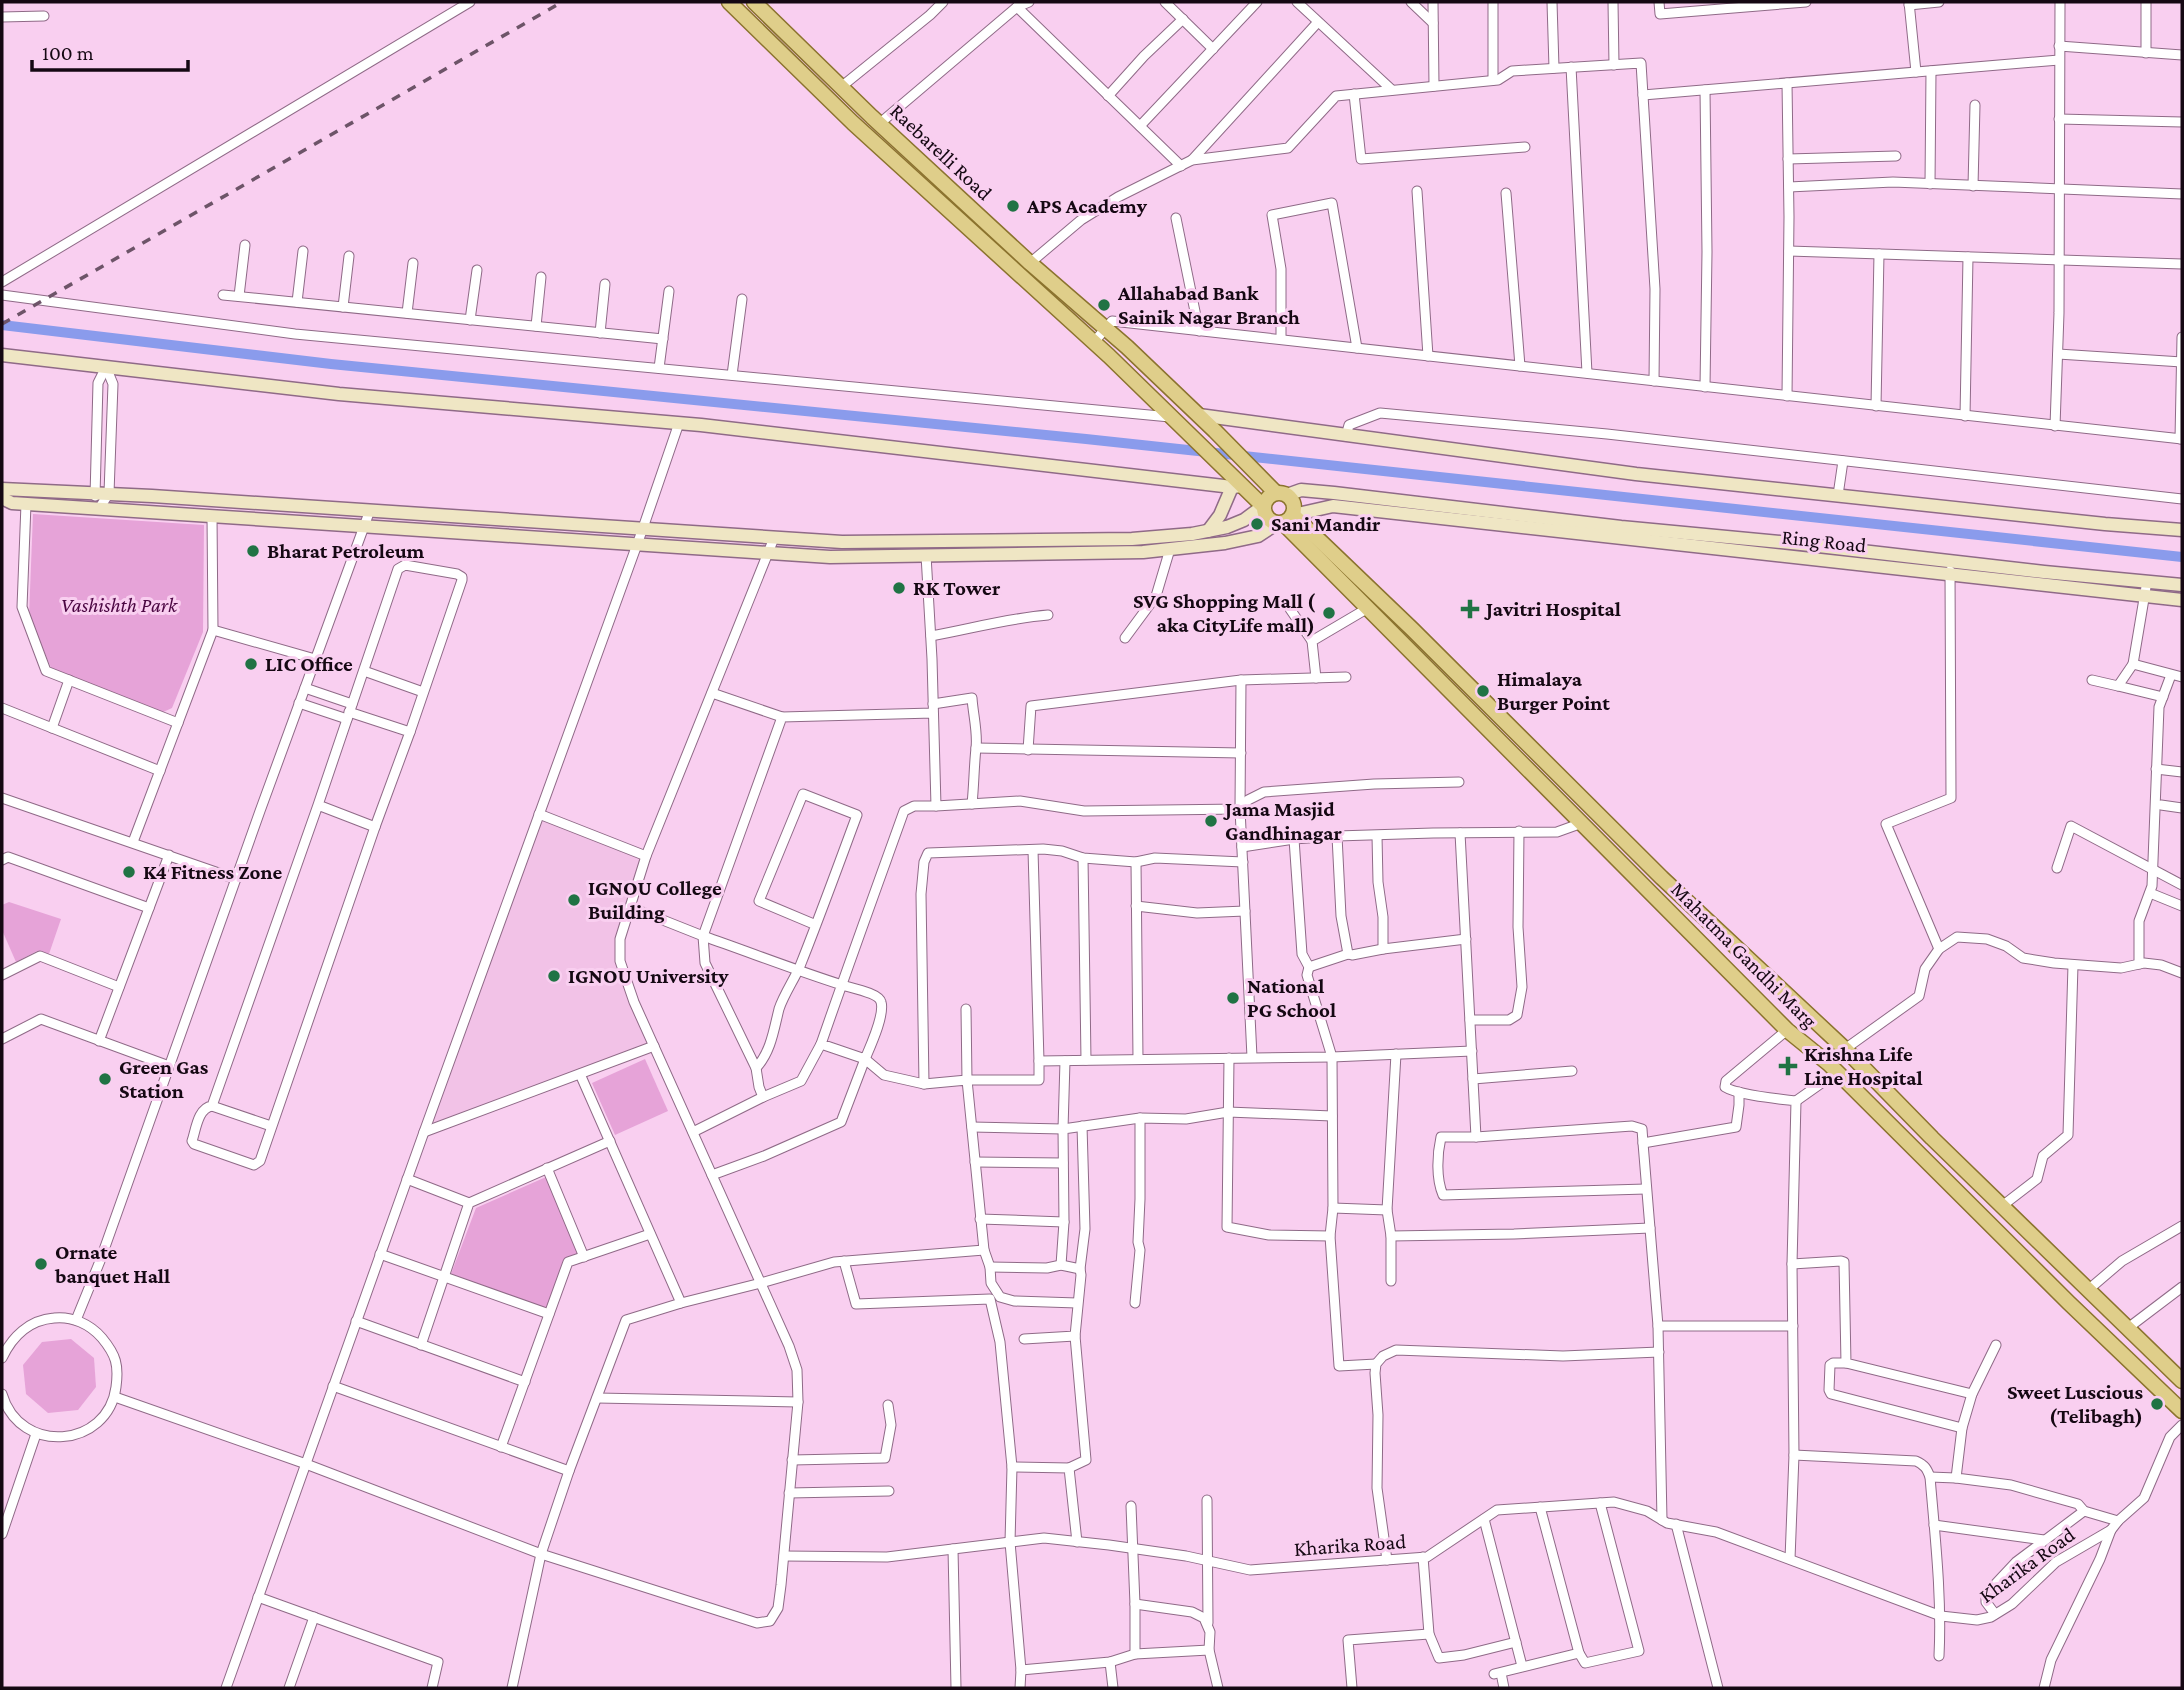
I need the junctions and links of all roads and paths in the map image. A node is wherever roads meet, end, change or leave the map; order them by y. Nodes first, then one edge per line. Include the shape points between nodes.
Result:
1 (470, 2) edge
2 (729, 2) edge
3 (754, 2) edge
4 (1029, 2) edge
5 (1165, 2) edge
6 (1257, 2) edge
7 (1297, 2) edge
8 (1411, 2) edge
9 (1433, 2) edge
10 (1493, 2) edge
11 (1552, 2) edge
12 (1613, 2) edge
13 (1659, 2) edge
14 (1806, 2) edge
15 (1939, 2) edge
16 (2060, 2) edge
17 (2146, 2) edge
18 (941, 3) edge
19 (1909, 3) edge
20 (1017, 7) junction
21 (44, 16) dead end
22 (2, 17) edge
23 (1184, 20) junction
24 (1318, 22) junction
25 (1433, 23) junction
26 (2059, 46) junction
27 (1213, 49) junction
28 (2147, 53) junction
29 (2182, 55) edge
30 (2059, 60) junction
31 (1614, 65) junction
32 (1554, 68) junction
33 (1571, 68) junction
34 (1931, 71) junction
35 (1916, 72) junction
36 (1493, 80) junction
37 (1787, 83) junction
38 (841, 86) junction
39 (1434, 86) junction
40 (1392, 90) junction
41 (1705, 90) junction
42 (1354, 94) junction
43 (1643, 95) junction
44 (1108, 96) junction
45 (1975, 105) dead end
46 (2059, 119) junction
47 (2182, 122) edge
48 (879, 124) junction
49 (1140, 126) junction
50 (1525, 147) dead end
51 (1896, 156) dead end
52 (1788, 159) junction
53 (1192, 160) junction
54 (1181, 166) junction
55 (1930, 184) junction
56 (1973, 186) junction
57 (1789, 187) junction
58 (2059, 190) junction
59 (1417, 191) dead end
60 (1506, 193) dead end
61 (2182, 194) edge
62 (1176, 218) dead end
63 (245, 245) dead end
64 (303, 251) dead end
65 (1789, 251) junction
66 (1879, 254) junction
67 (349, 256) dead end
68 (1968, 257) junction
69 (2059, 261) junction
70 (413, 263) dead end
71 (1030, 263) junction
72 (2182, 264) edge
73 (477, 270) dead end
74 (541, 277) dead end
75 (2, 282) edge
76 (605, 284) dead end
77 (669, 291) dead end
78 (2, 295) edge
79 (223, 295) dead end
80 (239, 296) junction
81 (742, 299) dead end
82 (297, 302) junction
83 (343, 307) junction
84 (407, 313) junction
85 (470, 320) junction
86 (536, 326) junction
87 (1104, 330) junction
88 (1199, 331) junction
89 (600, 333) junction
90 (2182, 337) edge
91 (663, 339) junction
92 (1281, 340) junction
93 (1094, 342) junction
94 (1357, 348) junction
95 (2058, 354) junction
96 (2, 355) edge
97 (1428, 356) junction
98 (2182, 362) edge
99 (1520, 366) junction
100 (106, 367) junction
101 (659, 368) junction
102 (1587, 373) junction
103 (732, 376) junction
104 (1654, 381) junction
105 (1706, 387) junction
106 (1787, 396) junction
107 (1876, 406) junction
108 (1199, 415) junction
109 (1965, 416) junction
110 (1172, 417) junction
111 (679, 423) junction
112 (2055, 426) junction
113 (1346, 436) junction
114 (2181, 439) edge
115 (1843, 461) junction
116 (1237, 486) junction
117 (2, 489) edge
118 (94, 493) junction
119 (110, 493) junction
120 (1282, 494) junction
121 (1838, 495) junction
122 (2, 498) edge
123 (2182, 499) edge
124 (26, 504) junction
125 (1263, 506) junction
126 (99, 509) junction
127 (370, 510) junction
128 (212, 516) junction
129 (1284, 521) junction
130 (364, 526) junction
131 (643, 528) junction
132 (2182, 530) edge
133 (1209, 531) junction
134 (774, 538) junction
135 (638, 544) junction
136 (1170, 549) junction
137 (768, 552) junction
138 (926, 555) junction
139 (1951, 568) junction
140 (2147, 581) junction
141 (2182, 585) edge
142 (2145, 596) junction
143 (2182, 600) edge
144 (1368, 608) junction
145 (1290, 609) dead end
146 (1048, 615) dead end
147 (213, 630) junction
148 (931, 636) junction
149 (1125, 638) dead end
150 (1312, 641) junction
151 (315, 659) junction
152 (2133, 664) junction
153 (364, 671) junction
154 (2171, 675) junction
155 (1346, 677) dead end
156 (2182, 677) edge
157 (1316, 678) junction
158 (69, 680) junction
159 (1241, 680) junction
160 (2092, 680) dead end
161 (2118, 686) junction
162 (305, 688) junction
163 (423, 692) junction
164 (712, 692) junction
165 (2163, 697) junction
166 (299, 703) junction
167 (2, 708) edge
168 (933, 709) junction
169 (349, 712) junction
170 (782, 717) junction
171 (178, 723) junction
172 (52, 728) junction
173 (410, 732) junction
174 (976, 748) junction
175 (1028, 750) junction
176 (1241, 753) junction
177 (2156, 769) junction
178 (160, 771) junction
179 (2182, 772) edge
180 (1459, 782) dead end
181 (2, 798) edge
182 (972, 804) junction
183 (318, 805) junction
184 (2161, 805) dead end
185 (936, 806) junction
186 (2182, 808) edge
187 (1240, 809) junction
188 (539, 814) junction
189 (1582, 823) junction
190 (375, 827) junction
191 (1519, 831) junction
192 (1460, 833) junction
193 (1338, 836) junction
194 (1377, 836) junction
195 (1294, 839) junction
196 (133, 842) junction
197 (1242, 847) junction
198 (1033, 850) junction
199 (169, 855) junction
200 (646, 856) junction
201 (1083, 858) junction
202 (2, 860) edge
203 (1136, 862) junction
204 (1243, 862) junction
205 (2057, 868) dead end
206 (2152, 868) junction
207 (236, 878) junction
208 (2182, 885) edge
209 (2150, 893) junction
210 (1136, 906) junction
211 (2182, 906) edge
212 (630, 907) junction
213 (149, 908) junction
214 (1245, 911) junction
215 (816, 925) junction
216 (703, 936) junction
217 (1466, 939) junction
218 (1383, 949) junction
219 (1939, 949) junction
220 (1348, 954) junction
221 (2139, 964) junction
222 (2073, 965) junction
223 (1308, 967) junction
224 (799, 970) junction
225 (2182, 973) edge
226 (2, 975) edge
227 (841, 985) junction
228 (119, 987) junction
229 (966, 1009) dead end
230 (1470, 1020) junction
231 (1787, 1030) junction
232 (2, 1039) edge
233 (99, 1041) junction
234 (821, 1044) junction
235 (654, 1046) junction
236 (1845, 1049) junction
237 (1472, 1051) junction
238 (1396, 1054) junction
239 (1252, 1057) junction
240 (1332, 1057) junction
241 (1229, 1058) junction
242 (865, 1059) junction
243 (1138, 1059) junction
244 (1086, 1060) junction
245 (1039, 1061) junction
246 (1065, 1061) junction
247 (169, 1066) junction
248 (756, 1068) junction
249 (1833, 1068) junction
250 (1572, 1071) dead end
251 (580, 1074) junction
252 (1473, 1079) junction
253 (967, 1080) junction
254 (924, 1084) junction
255 (1739, 1092) junction
256 (763, 1097) junction
257 (1796, 1101) junction
258 (212, 1106) junction
259 (1228, 1112) junction
260 (1332, 1116) junction
261 (1140, 1118) junction
262 (271, 1126) junction
263 (1082, 1126) junction
264 (972, 1127) junction
265 (1063, 1129) junction
266 (424, 1132) junction
267 (693, 1132) junction
268 (1476, 1137) junction
269 (610, 1141) junction
270 (1643, 1143) junction
271 (975, 1162) junction
272 (1063, 1163) junction
273 (547, 1168) junction
274 (712, 1175) junction
275 (407, 1180) junction
276 (1646, 1189) junction
277 (469, 1203) junction
278 (2001, 1206) junction
279 (1333, 1208) junction
280 (1387, 1210) junction
281 (980, 1219) junction
282 (1064, 1222) junction
283 (2182, 1226) edge
284 (1650, 1228) junction
285 (650, 1234) junction
286 (1330, 1236) junction
287 (1391, 1236) junction
288 (984, 1250) junction
289 (380, 1254) junction
290 (584, 1257) junction
291 (844, 1261) junction
292 (1792, 1264) junction
293 (1061, 1265) junction
294 (990, 1267) junction
295 (1080, 1269) junction
296 (444, 1277) junction
297 (1391, 1281) dead end
298 (761, 1283) junction
299 (2182, 1287) edge
300 (2088, 1290) junction
301 (681, 1303) junction
302 (1077, 1303) junction
303 (1135, 1303) dead end
304 (550, 1314) junction
305 (76, 1320) junction
306 (356, 1321) junction
307 (1658, 1326) junction
308 (1793, 1326) junction
309 (2128, 1328) junction
310 (1075, 1336) junction
311 (1024, 1339) dead end
312 (421, 1345) junction
313 (1996, 1345) dead end
314 (1659, 1352) junction
315 (2, 1357) edge
316 (1846, 1363) junction
317 (1376, 1364) junction
318 (2182, 1381) edge
319 (525, 1382) junction
320 (333, 1386) junction
321 (2, 1394) edge
322 (1972, 1394) junction
323 (114, 1397) junction
324 (597, 1398) junction
325 (798, 1402) junction
326 (888, 1405) dead end
327 (2182, 1411) edge
328 (2182, 1425) edge
329 (1962, 1428) junction
330 (36, 1434) junction
331 (501, 1447) junction
332 (1794, 1455) junction
333 (792, 1460) junction
334 (306, 1464) junction
335 (1012, 1467) junction
336 (1069, 1468) junction
337 (569, 1471) junction
338 (1930, 1477) junction
339 (1956, 1478) junction
340 (889, 1491) dead end
341 (789, 1493) junction
342 (1207, 1500) dead end
343 (1600, 1503) junction
344 (1131, 1506) dead end
345 (1540, 1507) junction
346 (2084, 1511) junction
347 (1484, 1519) junction
348 (1662, 1520) junction
349 (2118, 1521) junction
350 (1676, 1524) junction
351 (1934, 1525) junction
352 (2111, 1530) junction
353 (2, 1534) edge
354 (2044, 1540) junction
355 (1010, 1542) junction
356 (1077, 1542) junction
357 (1133, 1548) junction
358 (953, 1549) junction
359 (541, 1554) junction
360 (783, 1556) junction
361 (1423, 1558) junction
362 (1790, 1559) junction
363 (1387, 1560) junction
364 (1209, 1561) junction
365 (258, 1597) junction
366 (1135, 1604) junction
367 (1995, 1614) junction
368 (1941, 1616) junction
369 (314, 1617) junction
370 (1208, 1625) junction
371 (1429, 1634) junction
372 (1516, 1642) junction
373 (1209, 1650) junction
374 (1579, 1653) junction
375 (1135, 1654) junction
376 (1938, 1656) dead end
377 (1111, 1662) junction
378 (1522, 1666) junction
379 (1021, 1670) junction
380 (226, 1688) edge
381 (289, 1688) edge
382 (432, 1688) edge
383 (512, 1688) edge
384 (956, 1688) edge
385 (1020, 1688) edge
386 (1113, 1688) edge
387 (1217, 1688) edge
388 (1352, 1688) edge
389 (1504, 1688) edge
390 (1718, 1688) edge
391 (2044, 1688) edge

1 - 75 street
2 - 93 main road
3 - 38 main road, Raebarelli Road
4 - 20 street
5 - 23 street
6 - 27 street
7 - 24 street
8 - 25 street
9 - 25 street
10 - 36 street
11 - 32 street
12 - 31 street
13 - 14 street via 1660,15
15 - 19 street
16 - 26 street
17 - 28 street
18 - 38 street
19 - 35 street
20 - 44 street
20 - 48 street
21 - 22 street
23 - 27 street
23 - 44 street
24 - 40 street
24 - 53 street
25 - 39 street
26 - 28 street
26 - 30 street
27 - 49 street
28 - 29 street
30 - 34 street
30 - 46 street
31 - 33 street
31 - 43 street via 1641,63
32 - 33 street
32 - 36 street via 1512,71
33 - 102 street
34 - 35 street
34 - 55 street
35 - 37 street
36 - 39 street
37 - 41 street
37 - 52 street
38 - 48 main road, Raebarelli Road
39 - 40 street
40 - 42 street
41 - 43 street
41 - 105 street
42 - 50 street via 1361,159
42 - 53 street via 1336,96 1287,148
43 - 104 street via 1655,289
44 - 49 street
45 - 56 street
46 - 47 street
46 - 58 street
48 - 71 main road, Raebarelli Road
49 - 54 street
51 - 52 street
52 - 57 street
53 - 54 street
54 - 71 street via 1081,219
55 - 56 street
55 - 57 street
56 - 58 street
57 - 65 street
58 - 61 street
58 - 69 street
59 - 97 street
60 - 99 street
62 - 88 street
63 - 80 street
64 - 82 street
65 - 66 street
65 - 106 street
66 - 68 street
66 - 107 street
67 - 83 street
68 - 69 street
68 - 109 street
69 - 72 street
69 - 95 street
70 - 84 street
71 - 87 main road, Raebarelli Road
73 - 85 street
74 - 86 street
76 - 89 street
77 - 91 street
78 - 101 street via 295,334
79 - 80 street
80 - 82 street
81 - 103 street
82 - 83 street
83 - 84 street
84 - 85 street
85 - 86 street
86 - 89 street
87 - 88 street via 1112,321
87 - 93 street
87 - 108 main road, Raebarelli Road
88 - 92 street
89 - 91 street
90 - 98 street
91 - 101 street
92 - 94 street
92 - 94 street via 1281,269 1272,215 1332,203
93 - 110 main road
94 - 97 street
95 - 98 street
95 - 112 street
96 - 100 street
97 - 99 street
98 - 114 street
99 - 102 street
100 - 111 street via 339,394
100 - 118 street via 97,383
100 - 119 street via 113,384
101 - 103 street
102 - 104 street
103 - 110 street
104 - 105 street
105 - 106 street
106 - 107 street
107 - 109 street
108 - 113 street
108 - 120 main road, Raebarelli Road
109 - 112 street
110 - 116 main road via 1226,469
111 - 116 street
111 - 131 street
112 - 114 street
113 - 115 street via 1349,425 1380,413
113 - 121 street
115 - 121 street
115 - 123 street
116 - 125 main road
116 - 133 street
117 - 118 street
118 - 119 street
118 - 126 street
119 - 126 street
119 - 127 street
120 - 125 main road via 1269,495
120 - 129 main road via 1294,504
120 - 139 street via 1334,492
121 - 132 street
122 - 124 street, Ring Road
124 - 126 street, Ring Road
124 - 158 street via 22,607 46,671
125 - 129 main road via 1266,517
125 - 133 street via 1244,520
126 - 128 street, Ring Road
127 - 130 street
127 - 131 street
128 - 130 street, Ring Road
128 - 147 street
129 - 136 street, Ring Road via 1258,536
129 - 139 street, Ring Road via 1334,506
129 - 144 main road, Mahatma Gandhi Marg
129 - 236 main road via 1412,629 1662,878
130 - 135 street, Ring Road
130 - 151 street
131 - 134 street
131 - 135 street
133 - 134 street via 1118,539 842,542
134 - 137 street
135 - 137 street, Ring Road
135 - 188 street
136 - 138 street, Ring Road
136 - 149 street via 1156,596
137 - 138 street, Ring Road
137 - 164 street
138 - 148 street
139 - 140 street
139 - 142 street, Ring Road
139 - 219 street via 1951,798 1886,824
140 - 141 street
140 - 142 street
142 - 143 street, Ring Road
142 - 152 street
144 - 150 street
144 - 189 main road, Mahatma Gandhi Marg
145 - 150 street
146 - 148 street
147 - 151 street
147 - 171 street
148 - 168 street
150 - 157 street
151 - 162 street
152 - 154 street
152 - 161 street
153 - 163 street
153 - 163 street via 400,566 457,574 462,580
153 - 169 street
154 - 156 street
154 - 165 street
155 - 157 street
157 - 159 street
158 - 171 street
158 - 172 street
159 - 175 street via 1031,706
159 - 176 street
160 - 161 street
161 - 165 street
162 - 166 street
162 - 169 street
163 - 173 street
164 - 170 street
164 - 200 street
165 - 177 street
166 - 169 street
166 - 207 street
167 - 172 street
168 - 170 street
168 - 174 street via 972,698
168 - 185 street
169 - 173 street
169 - 183 street
170 - 216 street
171 - 178 street
172 - 178 street
173 - 190 street
174 - 175 street
174 - 182 street
175 - 176 street
176 - 187 street
177 - 179 street
177 - 206 street
178 - 196 street
180 - 187 street via 1264,792
181 - 196 street
182 - 185 street
182 - 187 street via 1020,801 1084,811
183 - 190 street
183 - 258 street
184 - 186 street
185 - 227 street via 904,811
187 - 197 street
188 - 200 street
188 - 266 street
189 - 191 street via 1557,832
189 - 231 main road, Mahatma Gandhi Marg
190 - 262 street
191 - 192 street
191 - 230 street via 1522,987 1517,1014 1509,1020
192 - 194 street
192 - 217 street
193 - 194 street
193 - 195 street
193 - 220 street via 1341,916
194 - 218 street
195 - 197 street
195 - 223 street via 1302,954
196 - 199 street
197 - 204 street
198 - 201 street via 1062,851
198 - 245 street
198 - 254 street via 928,853 921,894
199 - 207 street
199 - 213 street
200 - 212 street
201 - 203 street
201 - 244 street
202 - 213 street via 8,857
203 - 204 street via 1155,858
203 - 210 street
204 - 214 street
205 - 206 street via 2071,825
206 - 208 street
206 - 209 street
207 - 247 street
209 - 211 street
209 - 221 street via 2139,921
210 - 214 street via 1197,913
210 - 243 street
212 - 216 street
212 - 235 street via 620,939 620,961
213 - 228 street
214 - 239 street
215 - 215 street via 857,816 803,794 759,901
215 - 224 street
216 - 224 street
216 - 248 street via 705,962
217 - 218 street
217 - 230 street
218 - 220 street
219 - 222 street via 1957,937 1987,939 2023,958
219 - 236 street via 1925,970 1919,996
220 - 223 street
221 - 222 street via 2121,968
221 - 225 street via 2161,965
222 - 278 street via 2068,1135 2043,1156 2037,1179
223 - 240 street
224 - 227 street
224 - 248 street via 779,1009 764,1060
226 - 228 street via 40,956
227 - 234 street
227 - 242 street via 872,994 881,1002
228 - 233 street
229 - 253 street
230 - 237 street
231 - 249 main road, Mahatma Gandhi Marg
231 - 255 street via 1726,1081 1727,1089
232 - 233 street via 41,1019
233 - 247 street
234 - 242 street
234 - 256 street via 801,1081
235 - 251 street
235 - 267 street
236 - 249 street
236 - 278 main road
237 - 238 street
237 - 252 street
238 - 240 street
238 - 280 street
239 - 240 street
239 - 241 street
240 - 260 street
241 - 243 street
241 - 259 street
242 - 254 street via 884,1075
242 - 274 street via 841,1122
243 - 244 street
244 - 246 street
245 - 246 street
245 - 253 street via 1039,1080
246 - 265 street
247 - 305 street
248 - 256 street
249 - 257 street
249 - 327 main road, Mahatma Gandhi Marg
250 - 252 street
251 - 266 street
251 - 269 street
252 - 268 street
253 - 254 street
253 - 264 street
255 - 257 street
255 - 270 street via 1735,1127
256 - 267 street
257 - 292 street
258 - 262 street
258 - 262 street via 203,1110 193,1143 251,1164 260,1161
259 - 260 street
259 - 261 street via 1186,1119
259 - 286 street via 1227,1227 1269,1235
260 - 279 street
261 - 263 street
261 - 303 street via 1140,1250
263 - 265 street
263 - 295 street via 1085,1229
264 - 265 street
264 - 271 street
265 - 272 street
266 - 275 street
267 - 274 street
268 - 270 street via 1632,1126 1642,1129
268 - 276 street via 1441,1137 1439,1186 1443,1195
269 - 273 street
269 - 285 street
270 - 276 street
271 - 272 street
271 - 281 street
272 - 282 street
273 - 277 street
273 - 290 street
274 - 298 street
275 - 277 street
275 - 289 street
276 - 284 street
277 - 296 street
278 - 300 main road
279 - 280 street
279 - 286 street
280 - 287 street
281 - 282 street
281 - 288 street
282 - 293 street
283 - 300 street via 2122,1261
284 - 287 street
284 - 307 street
285 - 290 street
285 - 301 street
286 - 317 street via 1339,1366
287 - 297 street
288 - 291 street
288 - 294 street
289 - 296 street
289 - 306 street
290 - 304 street via 568,1262
291 - 298 street
291 - 335 street via 856,1304 990,1299 1000,1342
292 - 308 street
292 - 316 street via 1844,1262
293 - 294 street
293 - 295 street
294 - 302 street via 991,1283 1000,1297
295 - 302 street
296 - 304 street
296 - 312 street
298 - 301 street
298 - 325 street via 797,1370
299 - 309 street
300 - 309 main road
301 - 324 street via 626,1320
302 - 310 street
304 - 319 street
305 - 315 street via 55,1318 31,1324 13,1338
305 - 323 street via 95,1329 112,1349 118,1369
306 - 312 street
306 - 320 street
307 - 308 street
307 - 314 street
308 - 332 street
309 - 318 main road
310 - 311 street
310 - 336 street via 1086,1460
312 - 319 street
313 - 322 street
314 - 317 street via 1563,1356 1396,1350
314 - 348 street
316 - 322 street
316 - 329 street via 1830,1365 1831,1394
317 - 363 street via 1377,1489
319 - 331 street
320 - 331 street
320 - 334 street
321 - 330 street via 22,1425
322 - 329 street
323 - 330 street via 104,1416 86,1430 65,1437
323 - 334 street
324 - 325 street
324 - 337 street
325 - 333 street
326 - 333 street via 891,1425 885,1458
328 - 349 street via 2166,1443 2144,1498
329 - 339 street
330 - 353 street
331 - 337 street
332 - 338 street via 1916,1461
332 - 362 street
333 - 341 street
334 - 359 street
334 - 365 street
335 - 336 street
335 - 355 street
336 - 356 street
337 - 359 street
338 - 339 street
338 - 351 street
339 - 346 street via 2011,1485 2078,1504
340 - 341 street
341 - 360 street
342 - 364 street
343 - 345 street, Kharika Road
343 - 348 street, Kharika Road via 1631,1506
343 - 374 street via 1639,1651 1585,1663
344 - 357 street
345 - 347 street, Kharika Road via 1497,1510
345 - 374 street
346 - 349 street
346 - 354 street
347 - 361 street, Kharika Road
347 - 372 street
348 - 350 street, Kharika Road
349 - 352 street
350 - 362 street, Kharika Road via 1716,1532
350 - 390 street
351 - 354 street
351 - 368 street
352 - 367 street, Kharika Road via 2056,1562
352 - 391 street via 2052,1660
354 - 367 street via 1986,1594
355 - 356 street, Kharika Road via 1044,1538
355 - 358 street, Kharika Road
355 - 379 street
356 - 357 street, Kharika Road
357 - 364 street, Kharika Road
357 - 366 street
358 - 360 street, Kharika Road via 887,1557
358 - 384 street
359 - 360 street via 757,1623 770,1621 778,1608
359 - 383 street
361 - 363 street, Kharika Road
361 - 371 street
362 - 368 street, Kharika Road
363 - 364 street, Kharika Road via 1250,1570
364 - 370 street
365 - 369 street
365 - 380 street
366 - 370 street via 1192,1612
366 - 375 street
367 - 368 street, Kharika Road via 1977,1620
368 - 376 street
369 - 381 street
369 - 382 street via 438,1662
370 - 373 street
371 - 372 street via 1439,1658
371 - 388 street via 1348,1640
372 - 378 street
373 - 375 street
373 - 387 street
374 - 378 street
375 - 377 street
377 - 379 street
377 - 386 street
378 - 389 street via 1498,1674
379 - 385 street

